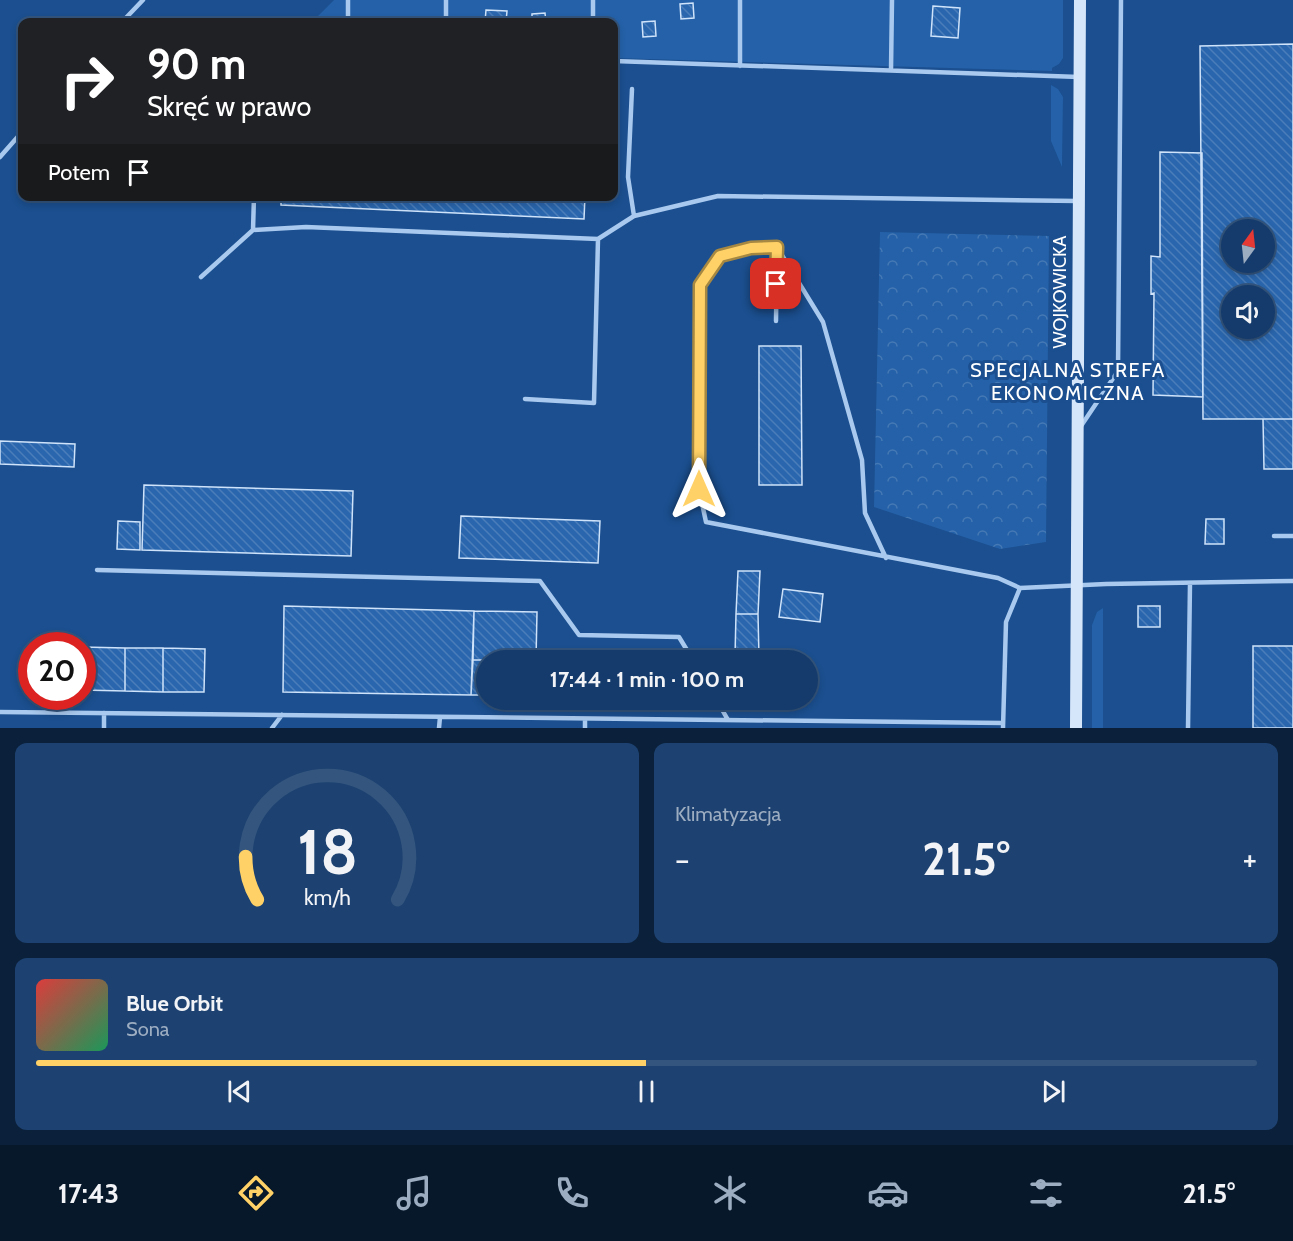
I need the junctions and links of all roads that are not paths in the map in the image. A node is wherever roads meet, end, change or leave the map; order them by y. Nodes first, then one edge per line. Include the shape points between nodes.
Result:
1 (142, 0) edge
2 (348, 0) edge
3 (446, 0) edge
4 (593, 0) edge
5 (740, 0) edge
6 (892, 0) edge
7 (1080, 0) edge
8 (1121, 0) edge
9 (126, 18) edge
10 (348, 18) edge
11 (446, 18) edge
12 (593, 18) edge
13 (618, 61) edge
14 (740, 66) junction
15 (891, 69) junction
16 (1079, 77) junction
17 (632, 89) dead end
18 (18, 137) edge
19 (0, 157) edge
20 (254, 201) edge
21 (1078, 201) junction
22 (634, 216) junction
23 (253, 230) junction
24 (598, 239) junction
25 (777, 247) junction
26 (201, 277) dead end
27 (776, 321) dead end
28 (525, 399) dead end
29 (1078, 430) junction
30 (1274, 536) dead end
31 (1293, 536) edge
32 (886, 558) junction
33 (97, 570) dead end
34 (1293, 581) edge
35 (1190, 583) junction
36 (1076, 587) junction
37 (1020, 588) junction
38 (687, 650) edge
39 (722, 710) edge
40 (0, 712) edge
41 (104, 713) junction
42 (282, 715) junction
43 (440, 717) junction
44 (585, 718) junction
45 (728, 720) junction
46 (805, 721) junction
47 (1003, 726) edge
48 (104, 728) edge
49 (272, 728) edge
50 (439, 728) edge
51 (585, 728) edge
52 (805, 728) edge
53 (1076, 728) edge
54 (1188, 728) edge

1 - 9 lane
2 - 10 lane
3 - 11 lane
4 - 12 lane
5 - 14 lane
6 - 15 lane
7 - 16 street, WOJKOWICKA
8 - 29 lane via 1118,371
13 - 14 lane
14 - 15 lane
15 - 16 lane
16 - 21 street, WOJKOWICKA
17 - 22 lane via 628,177
18 - 19 lane
20 - 23 lane
21 - 22 lane via 718,196
21 - 29 street, WOJKOWICKA
22 - 24 lane
23 - 24 lane via 306,227
23 - 26 lane
24 - 28 lane via 594,403
25 - 27 lane
25 - 32 lane via 823,322 862,460 866,513
25 - 32 lane via 751,248 720,256 700,285 699,489 706,522
29 - 36 street, WOJKOWICKA
30 - 31 lane
32 - 37 lane via 998,578
33 - 38 lane via 540,581 579,635 679,637
34 - 35 lane
35 - 36 lane
35 - 54 lane
36 - 37 lane
36 - 53 street, WOJKOWICKA
37 - 47 lane via 1006,622
39 - 45 lane
40 - 41 lane
41 - 42 lane
41 - 48 lane
42 - 43 lane
42 - 49 lane
43 - 44 lane
43 - 50 lane
44 - 45 lane
44 - 51 lane
45 - 46 lane
46 - 47 lane
46 - 52 lane

